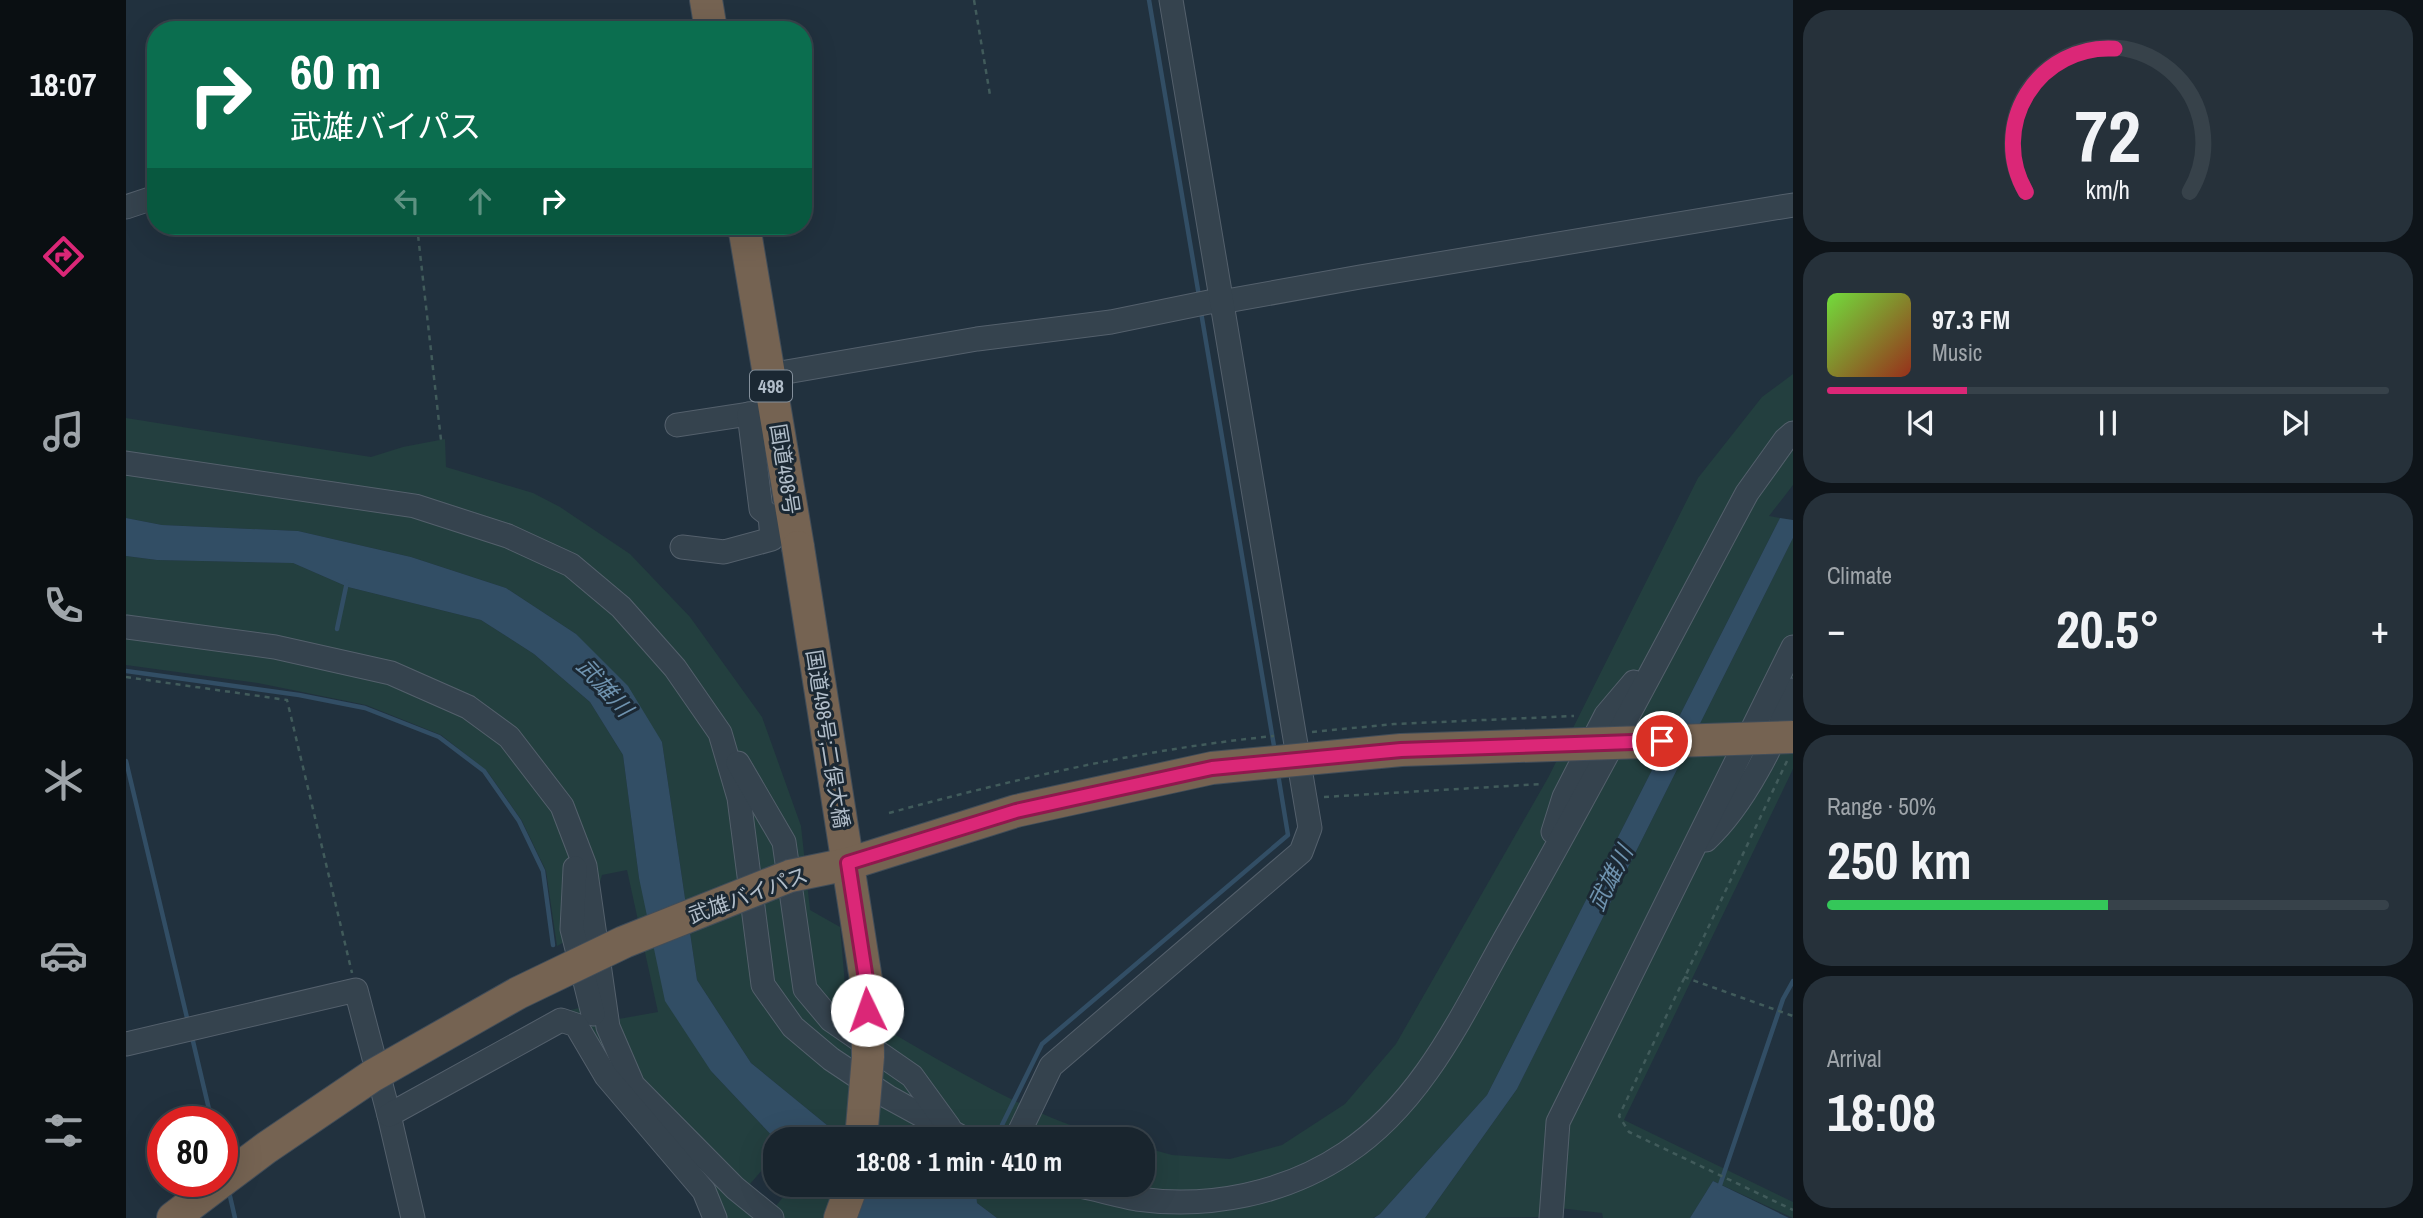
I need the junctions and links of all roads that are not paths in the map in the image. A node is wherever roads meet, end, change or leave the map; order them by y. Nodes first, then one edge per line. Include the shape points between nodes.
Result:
1 (706, 0) edge
2 (1171, 0) edge
3 (710, 21) edge
4 (147, 200) edge
5 (1793, 205) edge
6 (126, 207) edge
7 (746, 235) edge
8 (1206, 303) junction
9 (769, 375) junction
10 (762, 412) junction
11 (677, 425) dead end
12 (1793, 433) edge
13 (126, 463) edge
14 (682, 547) dead end
15 (798, 547) joint
16 (126, 627) edge
17 (1793, 646) edge
18 (1793, 690) edge
19 (720, 733) junction
20 (1790, 748) edge
21 (577, 844) junction
22 (1691, 853) junction
23 (848, 863) junction
24 (126, 1044) edge
25 (594, 1046) junction
26 (633, 1085) junction
27 (389, 1115) junction
28 (862, 1127) edge
29 (943, 1127) edge
30 (952, 1127) edge
31 (1022, 1127) edge
32 (238, 1169) edge
33 (201, 1197) edge
34 (848, 1197) edge
35 (1129, 1197) edge
36 (1552, 1210) edge
37 (173, 1218) edge
38 (413, 1218) edge
39 (715, 1218) edge
40 (772, 1218) edge
41 (840, 1218) edge

1 - 3 highway
2 - 8 street
4 - 6 street
5 - 8 street
7 - 9 highway, 国道498号 / 498
8 - 9 street via 1111,323 977,339
8 - 31 street via 1310,828 1301,852 1051,1066
9 - 10 highway, 国道498号 / 498
10 - 11 street
10 - 14 street via 761,509 770,516 772,539 724,552
10 - 15 highway, 国道498号 / 498
12 - 35 street via 1747,493 1549,862 1439,1052 1387,1121 1314,1172 1241,1197 1190,1202
13 - 19 street via 415,506 508,536 571,565 621,607 675,668
15 - 23 highway, 国道498号;二俣大橋 / 498, bridge
16 - 21 street via 275,647 391,674 468,707 509,737 562,806
17 - 22 street
18 - 22 street via 1761,765 1721,826
19 - 29 street via 739,799 763,985 793,1027 831,1059
19 - 30 street via 784,842 805,989 831,1020 912,1076
20 - 23 highway, 武雄バイパス, bridge via 1401,750 1212,768 1016,811
21 - 25 street via 572,929
21 - 26 street via 585,866 608,1027
22 - 36 street via 1558,1122
23 - 28 highway, 国道498号;二俣大橋 / 498, bridge via 867,986 868,1057
23 - 32 highway, 武雄バイパス, bridge via 790,876 624,942 518,993 372,1076
24 - 27 street via 356,990
25 - 26 street
25 - 27 street via 576,1025 561,1020
25 - 39 street via 606,1076 704,1191
26 - 40 street via 735,1188
27 - 38 street
33 - 37 highway, 武雄バイパス
34 - 41 highway

